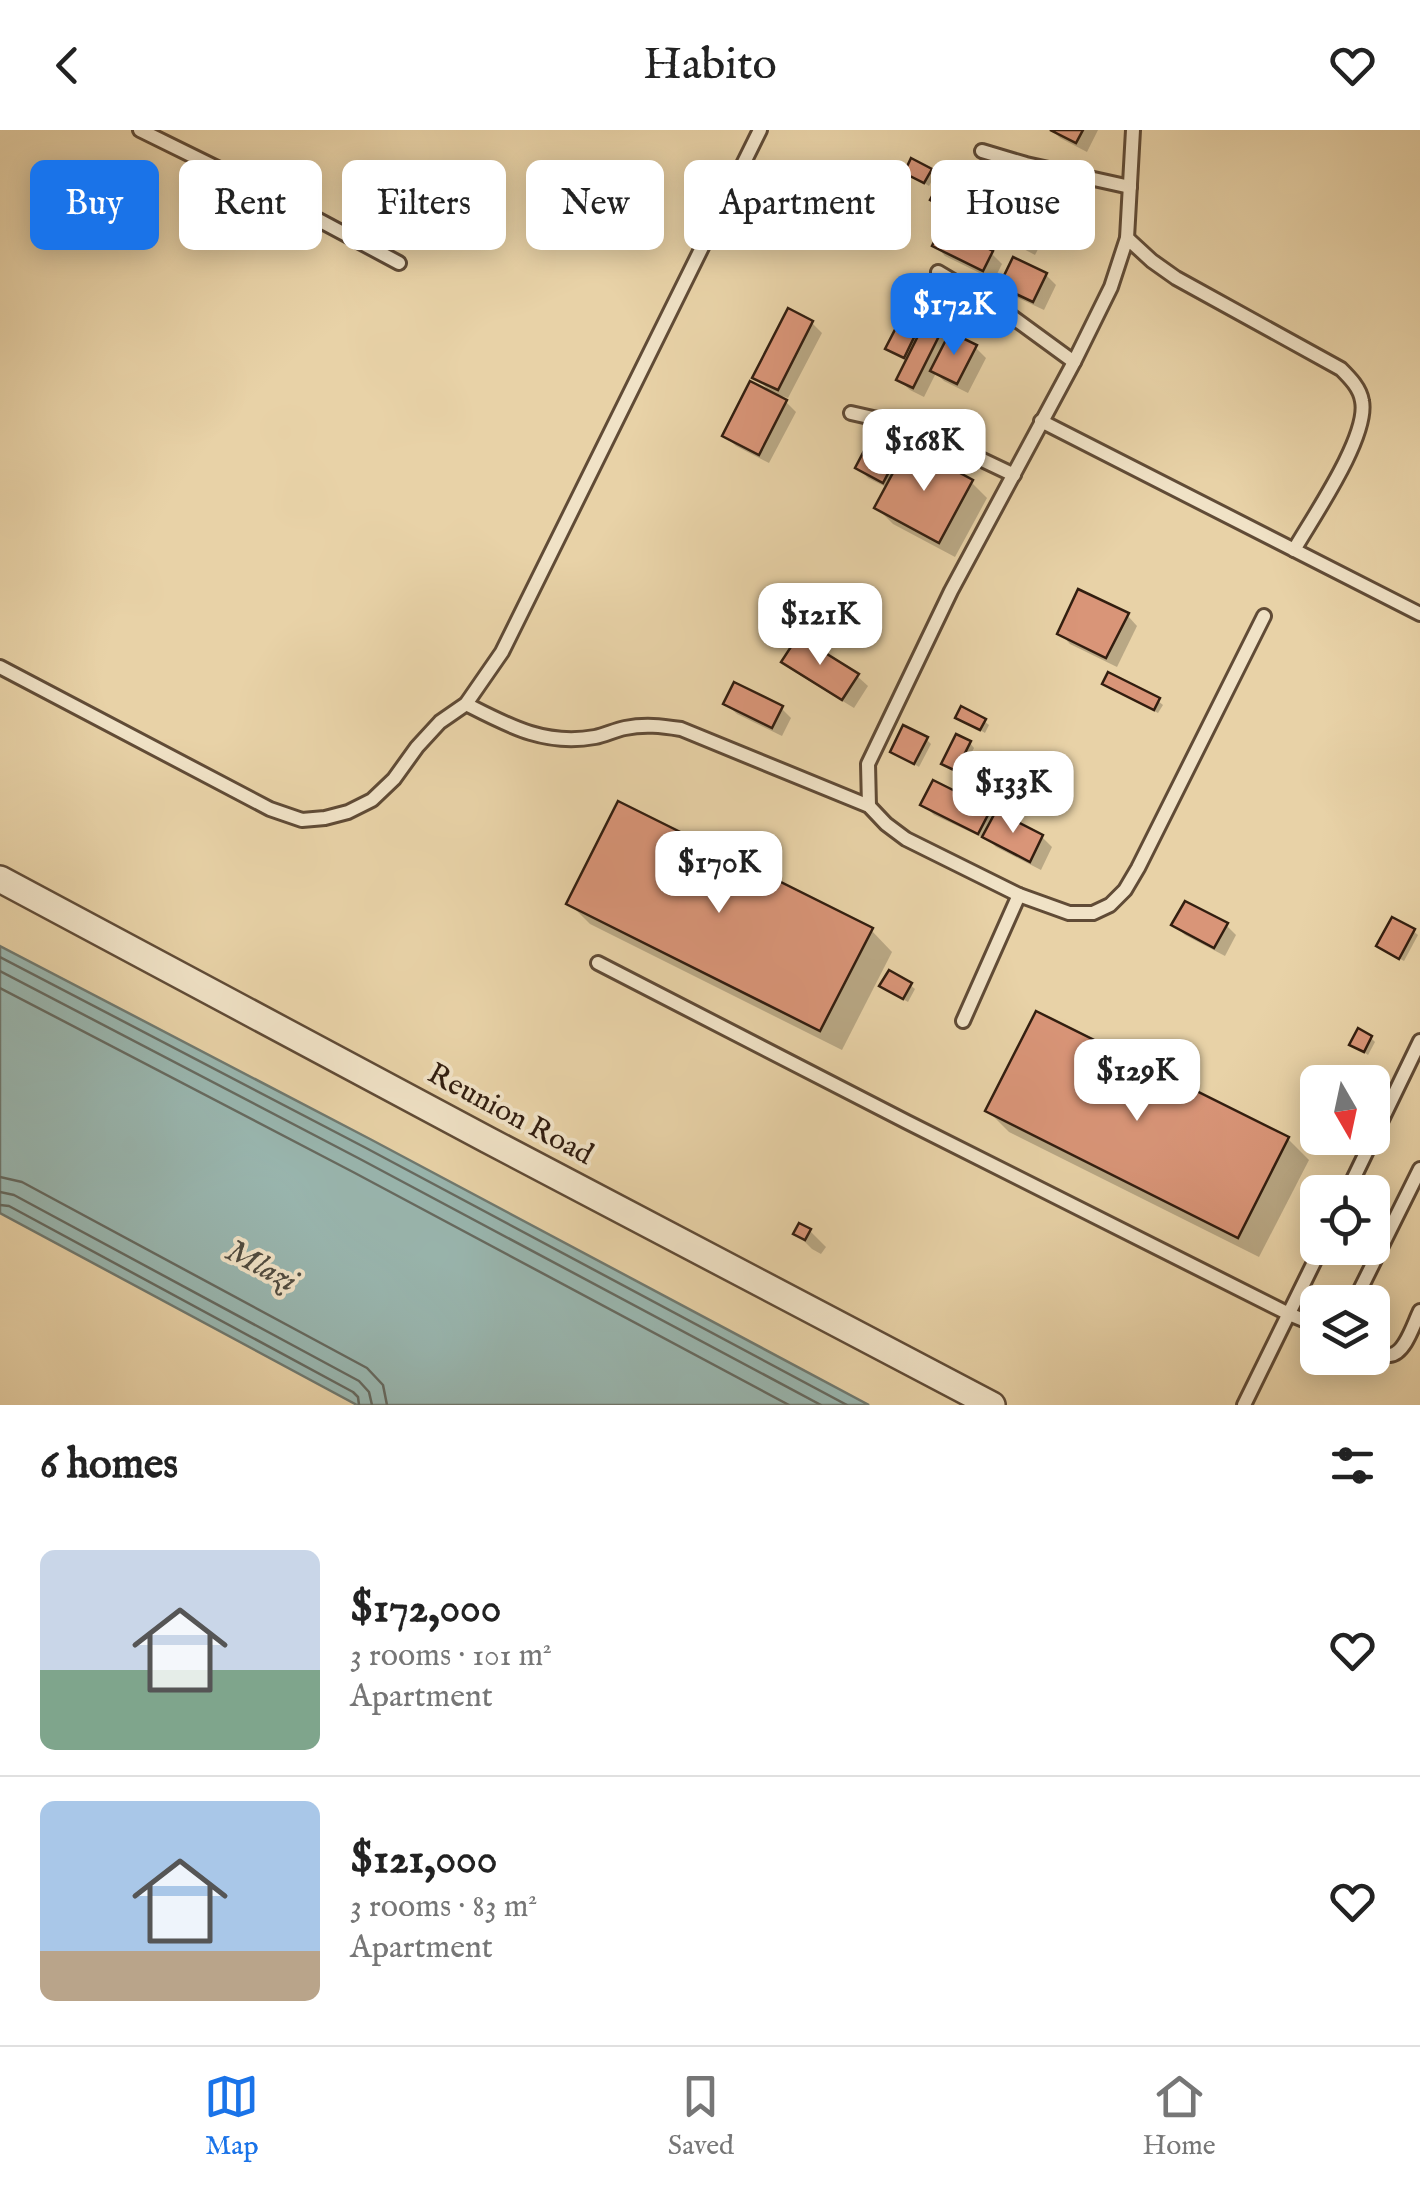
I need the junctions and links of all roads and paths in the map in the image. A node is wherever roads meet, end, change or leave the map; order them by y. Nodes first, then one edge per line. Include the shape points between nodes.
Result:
1 (140, 130) edge
2 (760, 130) edge
3 (1133, 130) edge
4 (982, 151) dead end
5 (1130, 187) junction
6 (1127, 238) junction
7 (399, 264) dead end
8 (938, 272) dead end
9 (1074, 362) junction
10 (851, 412) dead end
11 (1041, 421) junction
12 (1014, 475) junction
13 (1294, 550) junction
14 (1420, 614) edge
15 (1264, 616) dead end
16 (0, 667) edge
17 (466, 704) junction
18 (868, 806) junction
19 (0, 880) edge
20 (1019, 895) junction
21 (598, 963) dead end
22 (963, 1021) dead end
23 (1420, 1041) edge
24 (1420, 1169) edge
25 (1355, 1175) edge
26 (1313, 1265) edge
27 (1362, 1285) edge
28 (1420, 1311) edge
29 (1289, 1314) junction
30 (1300, 1319) edge
31 (1390, 1355) edge
32 (992, 1405) edge
33 (1244, 1405) edge

1 - 7 lane
2 - 17 lane via 502,652
3 - 5 lane
4 - 5 lane
5 - 6 lane
6 - 9 lane
6 - 13 lane via 1176,278 1354,382 1362,400 1359,432
8 - 9 lane
9 - 11 lane
10 - 12 lane via 913,428
11 - 12 lane
11 - 13 lane
12 - 18 lane via 868,764
13 - 14 lane
15 - 20 lane via 1125,890 1093,913 1069,913
16 - 17 lane via 302,820 372,800 440,722
17 - 18 lane via 545,738 585,738 653,724 681,729
18 - 20 lane via 906,839
19 - 32 street, Reunion Road
20 - 22 lane
21 - 29 lane
23 - 25 lane
24 - 27 lane
26 - 29 lane
28 - 31 lane via 1403,1346
29 - 30 lane
29 - 33 lane

